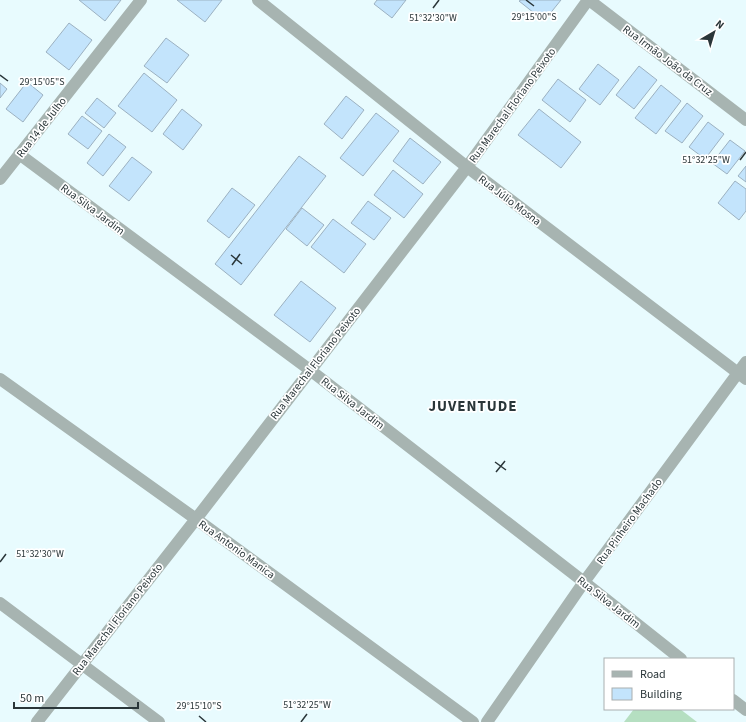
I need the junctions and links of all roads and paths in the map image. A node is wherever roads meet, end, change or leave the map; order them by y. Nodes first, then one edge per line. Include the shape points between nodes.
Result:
1 (141, 0) edge
2 (258, 0) edge
3 (589, 0) edge
4 (746, 120) edge
5 (19, 154) junction
6 (467, 167) junction
7 (0, 179) edge
8 (746, 362) edge
9 (310, 370) junction
10 (742, 376) edge
11 (0, 379) edge
12 (196, 519) junction
13 (584, 582) junction
14 (0, 603) edge
15 (680, 658) edge
16 (82, 664) junction
17 (734, 701) edge
18 (746, 710) edge
19 (37, 722) edge
20 (159, 722) edge
21 (473, 722) edge
22 (487, 722) edge

1 - 5 street, Rua 14 de Julho
2 - 6 street, Rua Júlio Mosna
3 - 4 street, Rua Irmão João da Cruz
3 - 6 street, Rua Marechal Floriano Peixoto
5 - 7 street, Rua 14 de Julho
5 - 9 street, Rua Silva Jardim
6 - 9 street, Rua Marechal Floriano Peixoto
6 - 10 street, Rua Júlio Mosna
8 - 10 street, Rua Pinheiro Machado
9 - 12 street, Rua Marechal Floriano Peixoto
9 - 13 street, Rua Silva Jardim
10 - 13 street, Rua Pinheiro Machado
11 - 12 street, Rua Antonio Manica
12 - 16 street, Rua Marechal Floriano Peixoto
12 - 21 street, Rua Antonio Manica
13 - 15 street, Rua Silva Jardim
13 - 22 street, Rua Pinheiro Machado
14 - 16 street
16 - 19 street, Rua Marechal Floriano Peixoto
16 - 20 street
17 - 18 street

